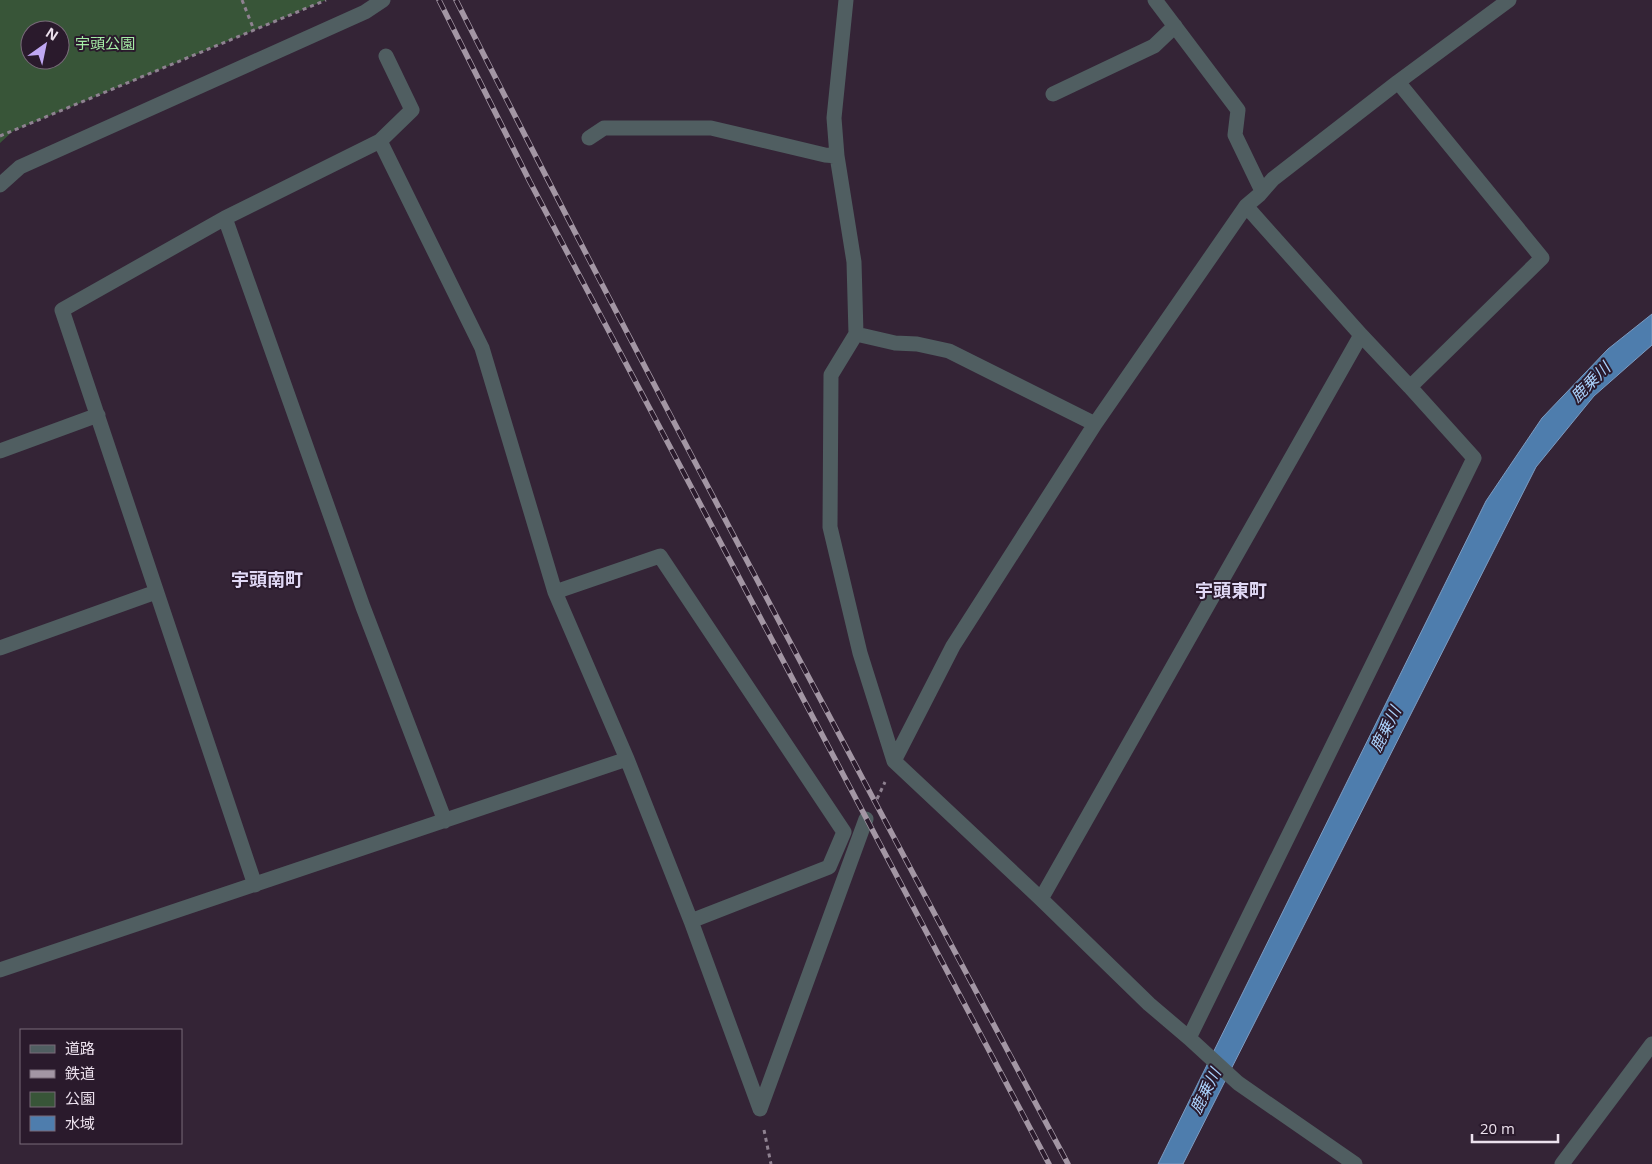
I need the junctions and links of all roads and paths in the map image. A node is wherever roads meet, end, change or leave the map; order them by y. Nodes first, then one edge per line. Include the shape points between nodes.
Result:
1 (242, 0) edge
2 (326, 0) edge
3 (383, 0) edge
4 (846, 0) edge
5 (1155, 0) edge
6 (1509, 0) edge
7 (1175, 26) junction
8 (254, 30) junction
9 (386, 56) dead end
10 (1398, 82) junction
11 (1053, 94) dead end
12 (0, 136) edge
13 (589, 138) dead end
14 (380, 141) junction
15 (837, 156) junction
16 (0, 185) edge
17 (1262, 191) junction
18 (1246, 206) junction
19 (225, 218) junction
20 (856, 334) junction
21 (1360, 335) junction
22 (1410, 387) junction
23 (98, 415) junction
24 (1095, 424) junction
25 (0, 451) edge
26 (156, 592) junction
27 (555, 592) junction
28 (0, 648) edge
29 (627, 759) junction
30 (894, 761) junction
31 (866, 819) joint
32 (445, 821) junction
33 (255, 885) junction
34 (1041, 899) junction
35 (690, 921) junction
36 (0, 970) edge
37 (1189, 1038) junction
38 (1652, 1044) edge
39 (760, 1109) junction
40 (770, 1164) edge
41 (1354, 1164) edge
42 (1562, 1164) edge

1 - 8 path
2 - 8 path
3 - 16 street via 365,12 20,167
4 - 15 street via 834,118
5 - 7 street
6 - 10 street
7 - 11 street via 1154,46
7 - 17 street via 1238,110 1234,135
8 - 12 path
9 - 14 street via 412,110
10 - 17 street
10 - 22 street via 1542,258
13 - 15 street via 604,128 711,128
14 - 19 street
14 - 27 street via 482,348
15 - 20 street via 854,262
17 - 18 street
18 - 21 street
18 - 24 street
19 - 23 street via 62,310
19 - 32 street via 363,608
20 - 24 street via 949,352
20 - 30 street via 831,375 830,527 860,653
21 - 22 street
21 - 34 street
22 - 37 street via 1474,458
23 - 25 street
23 - 26 street
24 - 30 street via 953,646
26 - 28 street
26 - 33 street
27 - 29 street
27 - 35 street via 660,556 844,832 829,867
29 - 32 street
29 - 35 street
30 - 31 path
30 - 34 street
31 - 39 street
32 - 33 street
33 - 36 street
34 - 37 street via 1149,1004
35 - 39 street
37 - 41 street via 1238,1082
38 - 42 street
39 - 40 path

